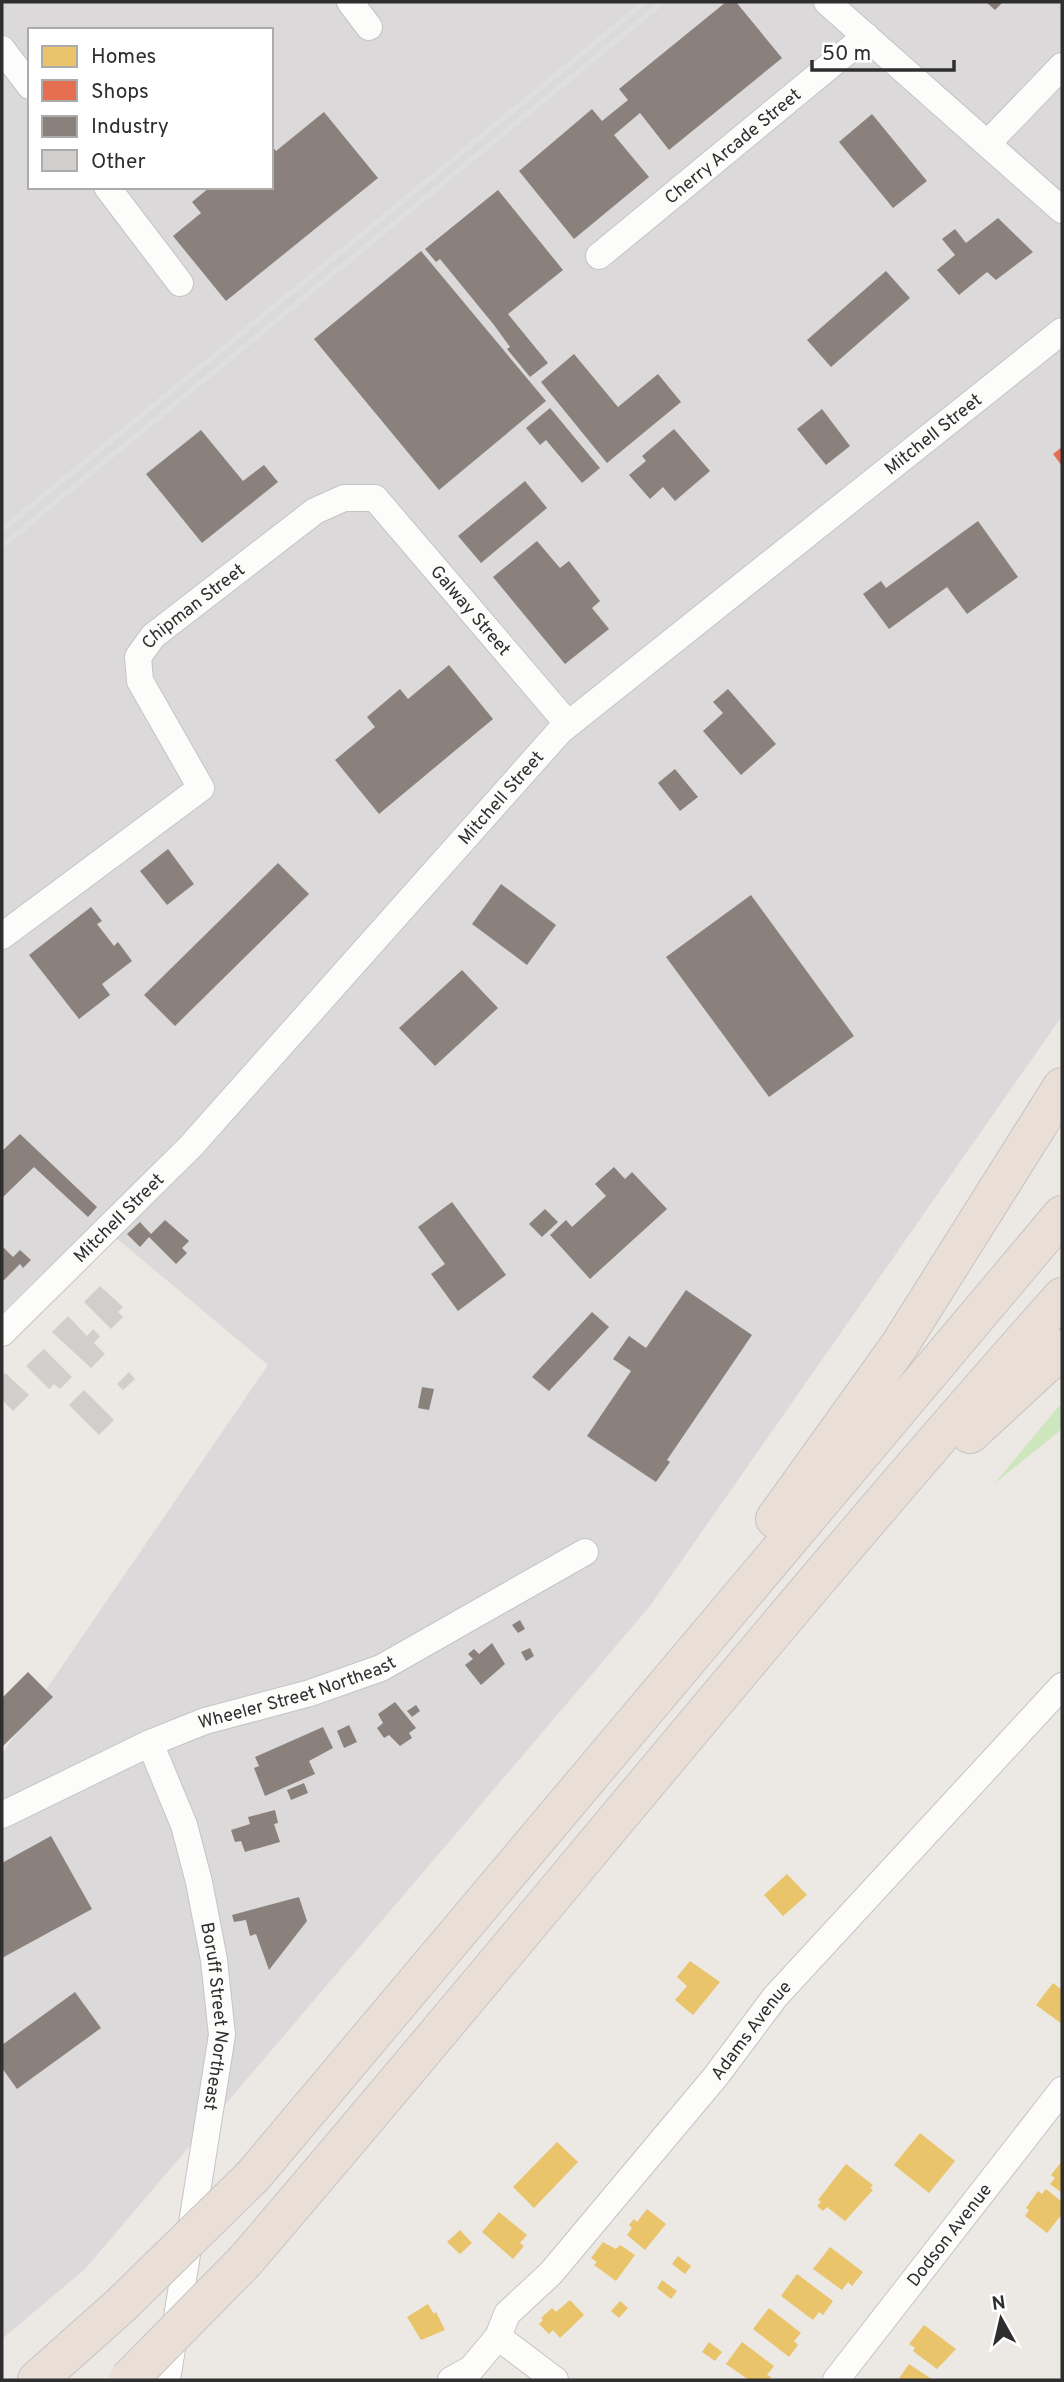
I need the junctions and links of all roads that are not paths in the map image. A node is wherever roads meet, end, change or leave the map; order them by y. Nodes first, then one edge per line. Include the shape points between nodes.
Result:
1 (350, 2) edge
2 (827, 2) edge
3 (369, 27) dead end
4 (866, 36) junction
5 (2, 49) edge
6 (1062, 66) edge
7 (28, 83) edge
8 (988, 143) junction
9 (109, 189) edge
10 (1062, 210) edge
11 (599, 256) dead end
12 (180, 283) dead end
13 (1062, 331) edge
14 (374, 498) joint
15 (568, 724) junction
16 (2, 936) edge
17 (1062, 1087) edge
18 (1062, 1215) edge
19 (1062, 1297) edge
20 (2, 1333) edge
21 (1062, 1349) edge
22 (584, 1552) dead end
23 (838, 1557) junction
24 (1062, 1686) edge
25 (150, 1743) junction
26 (610, 1750) junction
27 (2, 1815) edge
28 (1062, 2090) edge
29 (498, 2337) junction
30 (37, 2380) edge
31 (128, 2380) edge
32 (167, 2380) edge
33 (451, 2380) edge
34 (555, 2380) edge
35 (836, 2380) edge

1 - 3 street
2 - 4 street
4 - 8 street
4 - 11 street, Cherry Arcade Street
5 - 7 street
6 - 8 street
8 - 10 street
9 - 12 street
13 - 15 street, Mitchell Street
14 - 15 street, Galway Street
14 - 16 street, Chipman Street via 344,498 315,511 153,636 138,657 140,681 201,788
15 - 20 street, Mitchell Street via 191,1146
17 - 26 highway via 899,1346
18 - 26 highway
19 - 23 highway
21 - 23 highway
22 - 25 street, Wheeler Street Northeast via 381,1668 205,1721
23 - 31 highway, bridge via 245,2261
24 - 29 street, Adams Avenue via 775,1997 716,2076 551,2273 507,2314
25 - 27 street, Wheeler Street Northeast
25 - 32 street, Boruff Street Northeast via 184,1825 199,1882 222,2035
26 - 30 highway, bridge via 253,2176
28 - 35 street, Dodson Avenue
29 - 33 street, Adams Avenue via 471,2369
29 - 34 street

